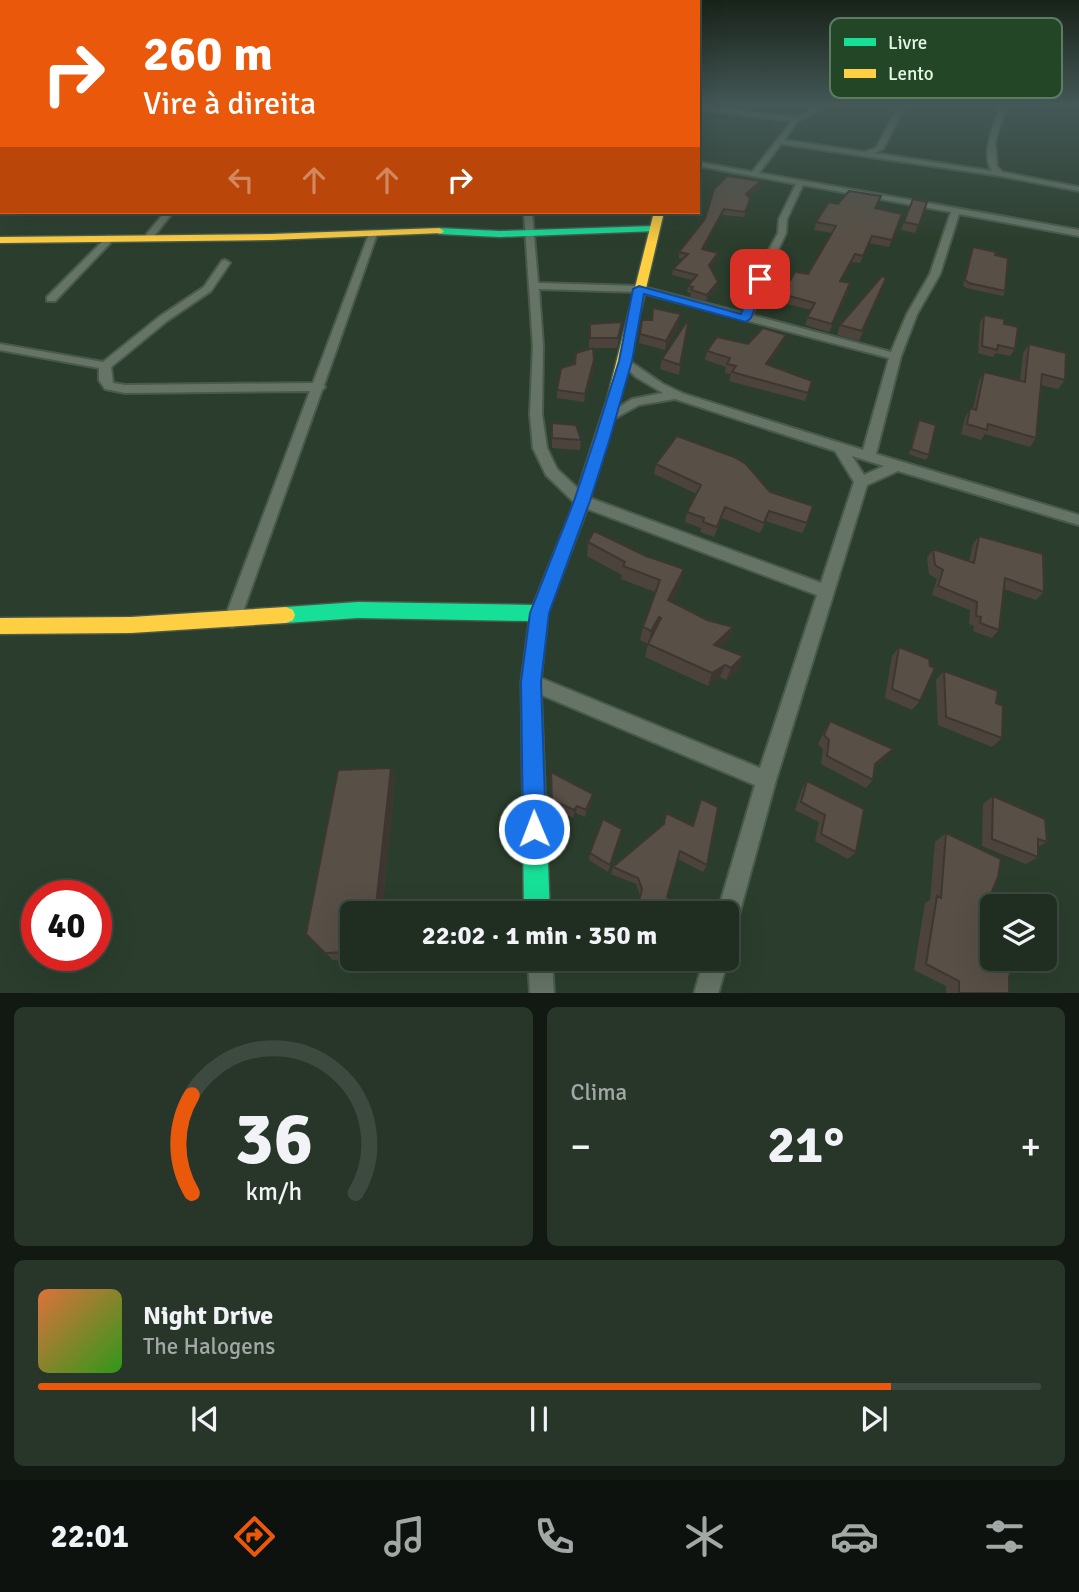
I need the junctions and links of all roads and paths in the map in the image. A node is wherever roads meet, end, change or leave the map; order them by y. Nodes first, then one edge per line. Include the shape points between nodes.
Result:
1 (774, 150) edge
2 (839, 150) edge
3 (876, 150) edge
4 (880, 150) edge
5 (992, 150) edge
6 (867, 155) junction
7 (884, 157) junction
8 (700, 162) edge
9 (993, 167) junction
10 (982, 172) junction
11 (755, 173) junction
12 (1000, 174) junction
13 (801, 182) junction
14 (1079, 189) edge
15 (956, 211) junction
16 (167, 214) edge
17 (528, 214) edge
18 (658, 214) edge
19 (653, 229) junction
20 (530, 233) junction
21 (1079, 233) edge
22 (373, 234) junction
23 (148, 238) junction
24 (111, 239) junction
25 (0, 240) edge
26 (225, 263) dead end
27 (534, 286) junction
28 (639, 289) junction
29 (51, 299) dead end
30 (746, 318) junction
31 (0, 347) edge
32 (895, 356) junction
33 (625, 361) junction
34 (105, 366) junction
35 (319, 387) junction
36 (676, 395) junction
37 (608, 418) junction
38 (841, 449) junction
39 (868, 457) junction
40 (894, 467) junction
41 (861, 482) junction
42 (582, 501) junction
43 (1079, 520) edge
44 (826, 592) junction
45 (539, 613) junction
46 (232, 620) junction
47 (0, 625) edge
48 (531, 682) junction
49 (766, 780) junction
50 (537, 901) edge
51 (732, 901) edge
52 (541, 971) edge
53 (712, 971) edge
54 (542, 993) edge
55 (706, 993) edge

1 - 11 street
2 - 6 street
3 - 6 street
4 - 7 street
5 - 9 street
6 - 7 street
7 - 10 street
8 - 11 street
9 - 10 street
9 - 12 street
10 - 12 street
11 - 13 street
12 - 14 street
13 - 15 street
13 - 30 street
15 - 21 street
15 - 32 street via 935,274
16 - 23 street
17 - 20 street
18 - 19 street
19 - 20 street
19 - 28 street
20 - 22 street
20 - 27 street
22 - 23 street
22 - 35 street
23 - 24 street
24 - 25 street
24 - 29 street
26 - 34 street via 208,289
27 - 28 street
27 - 42 street via 540,448 551,472
28 - 30 street
28 - 33 street
30 - 32 street
31 - 34 street
32 - 39 street
33 - 36 street via 636,373
33 - 37 street
34 - 35 street via 109,386 125,389
35 - 46 street
36 - 37 street via 636,402
36 - 38 street
37 - 42 street
38 - 39 street
38 - 41 street
39 - 40 street
40 - 41 street
40 - 43 street
41 - 44 street
42 - 44 street
42 - 45 street
44 - 49 street
45 - 46 street via 358,610
45 - 48 street
46 - 47 street
48 - 49 street
48 - 50 street
49 - 51 street
52 - 54 street
53 - 55 street

